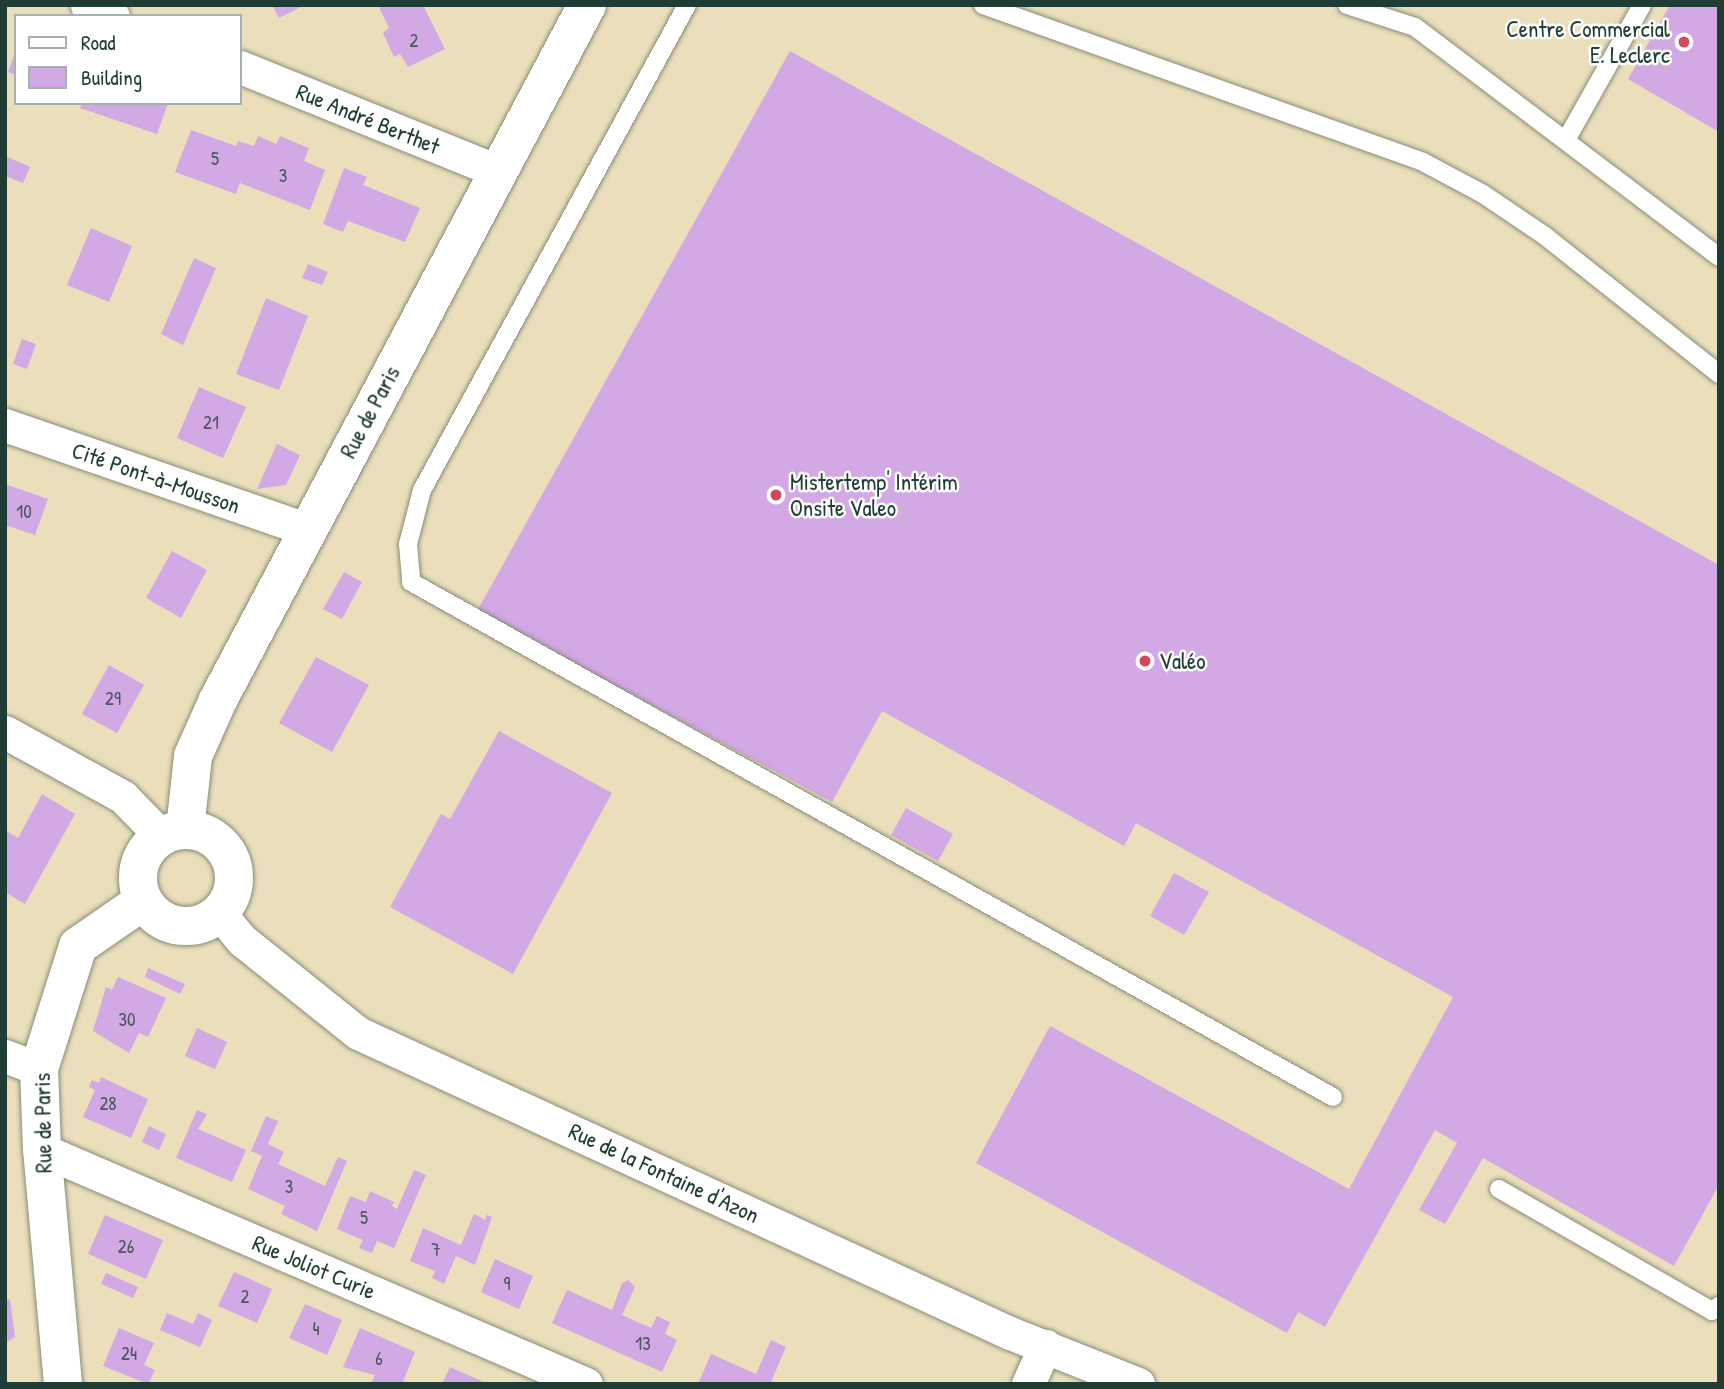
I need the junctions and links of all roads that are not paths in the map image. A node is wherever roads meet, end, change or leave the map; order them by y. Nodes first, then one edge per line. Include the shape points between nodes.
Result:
1 (87, 5) edge
2 (587, 5) edge
3 (687, 5) edge
4 (983, 5) edge
5 (1347, 5) edge
6 (1642, 5) edge
7 (108, 14) edge
8 (242, 68) edge
9 (1566, 140) junction
10 (497, 171) junction
11 (1719, 257) edge
12 (1719, 374) edge
13 (5, 425) edge
14 (308, 530) junction
15 (5, 732) edge
16 (173, 832) junction
17 (143, 901) junction
18 (219, 914) junction
19 (22, 1062) edge
20 (1333, 1097) dead end
21 (41, 1150) junction
22 (1499, 1189) dead end
23 (1719, 1306) edge
24 (1045, 1346) junction
25 (63, 1384) edge
26 (586, 1384) edge
27 (1028, 1384) edge
28 (1138, 1384) edge

1 - 7 street
2 - 10 street, Rue de Paris
3 - 20 lane via 422,490 408,544 411,582
4 - 12 lane via 1423,162 1483,194 1545,236
5 - 9 lane via 1415,27
6 - 9 lane
8 - 10 street, Rue André Berthet
9 - 11 lane
10 - 14 street, Rue de Paris
13 - 14 street, Cité Pont-à-Mousson
14 - 16 street, Rue de Paris via 193,755
15 - 16 street via 123,797
16 - 17 street via 150,845 138,872
16 - 18 street via 210,835 228,852 235,884
17 - 18 street via 152,912 178,926 193,926
17 - 19 street, Rue de Paris via 78,946
18 - 24 street, Rue de la Fontaine d'Azon via 243,941 358,1032
19 - 21 street, Rue de Paris
21 - 25 street, Rue de Paris
21 - 26 street, Rue Joliot Curie
22 - 23 lane via 1712,1311
24 - 27 street
24 - 28 street, Rue de la Fontaine d'Azon

